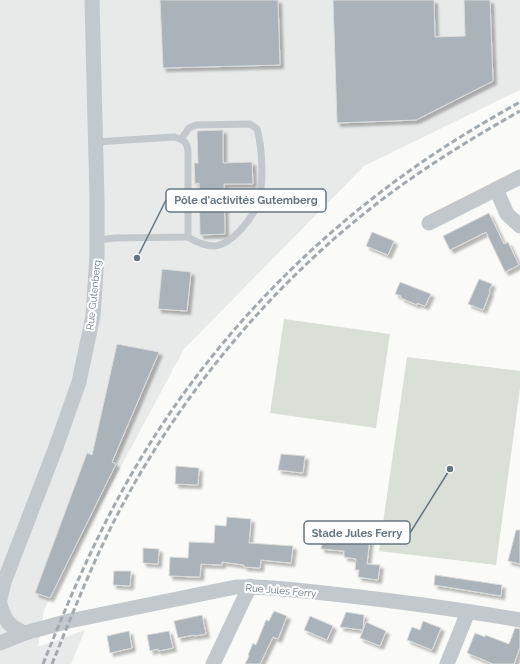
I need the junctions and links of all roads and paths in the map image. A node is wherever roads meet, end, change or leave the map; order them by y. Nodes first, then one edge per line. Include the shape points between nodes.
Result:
1 (92, 0) edge
2 (181, 139) junction
3 (96, 142) junction
4 (520, 177) edge
5 (496, 190) junction
6 (428, 223) dead end
7 (520, 226) edge
8 (188, 237) junction
9 (97, 240) junction
10 (250, 586) junction
11 (0, 599) edge
12 (0, 604) edge
13 (468, 612) junction
14 (520, 620) edge
15 (25, 633) junction
16 (0, 643) edge
17 (213, 664) edge
18 (447, 664) edge

1 - 3 street, Rue Gutenberg
2 - 3 lane via 174,137
2 - 8 lane via 187,145 188,152
2 - 8 lane via 189,128 196,125 250,124 257,129 260,141 261,185 259,200 251,217 224,244 200,244
3 - 9 street, Rue Gutenberg
4 - 5 street
5 - 6 street
5 - 7 street via 507,214
8 - 9 lane
9 - 11 street, Rue Gutenberg via 93,316 79,382 4,582
10 - 13 street, Rue Jules Ferry via 399,601
10 - 15 street, Rue Jules Ferry via 222,588
10 - 17 street
12 - 15 street via 8,624
13 - 14 street, Rue Jules Ferry
13 - 18 street
15 - 16 street, Rue Jules Ferry

